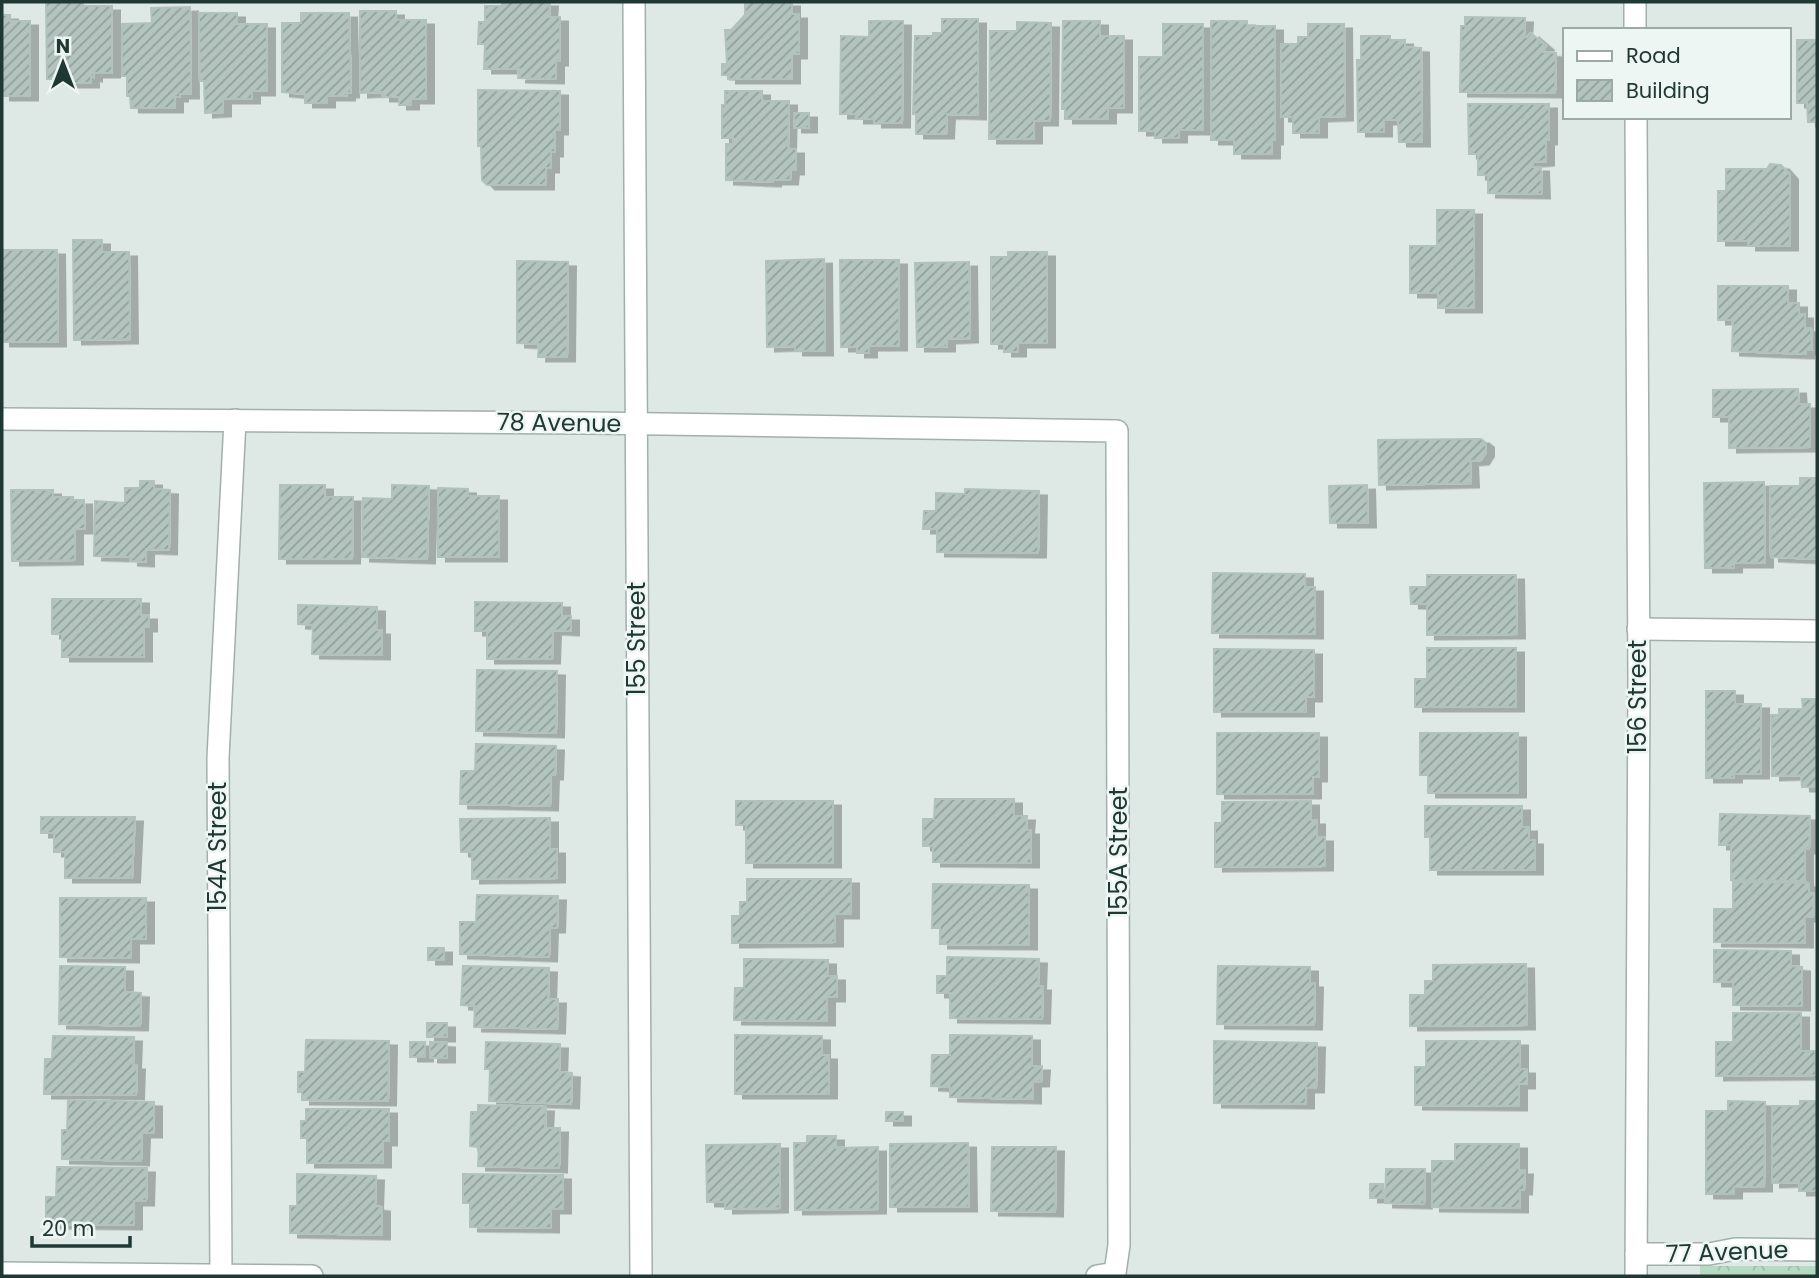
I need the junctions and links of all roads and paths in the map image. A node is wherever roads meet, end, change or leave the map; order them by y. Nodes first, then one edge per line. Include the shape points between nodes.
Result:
1 (634, 2) edge
2 (1635, 2) edge
3 (1635, 28) edge
4 (1636, 119) edge
5 (2, 419) edge
6 (235, 420) junction
7 (636, 424) junction
8 (1117, 431) joint
9 (1638, 629) junction
10 (1817, 631) edge
11 (1817, 1250) edge
12 (1636, 1254) junction
13 (2, 1273) edge
14 (221, 1275) edge
15 (1106, 1275) edge
16 (312, 1276) edge
17 (641, 1276) edge
18 (1636, 1276) edge

1 - 7 street, 155 Street
2 - 3 street
4 - 9 street, 156 Street
5 - 6 street, 78 Avenue
6 - 7 street, 78 Avenue
6 - 14 street, 154A Street via 218,758
7 - 8 street, 78 Avenue
7 - 17 street, 155 Street
8 - 15 street, 155A Street via 1119,1245
9 - 10 street
9 - 12 street, 156 Street
11 - 12 street, 77 Avenue
12 - 18 street, 156 Street
13 - 14 street
14 - 16 street

